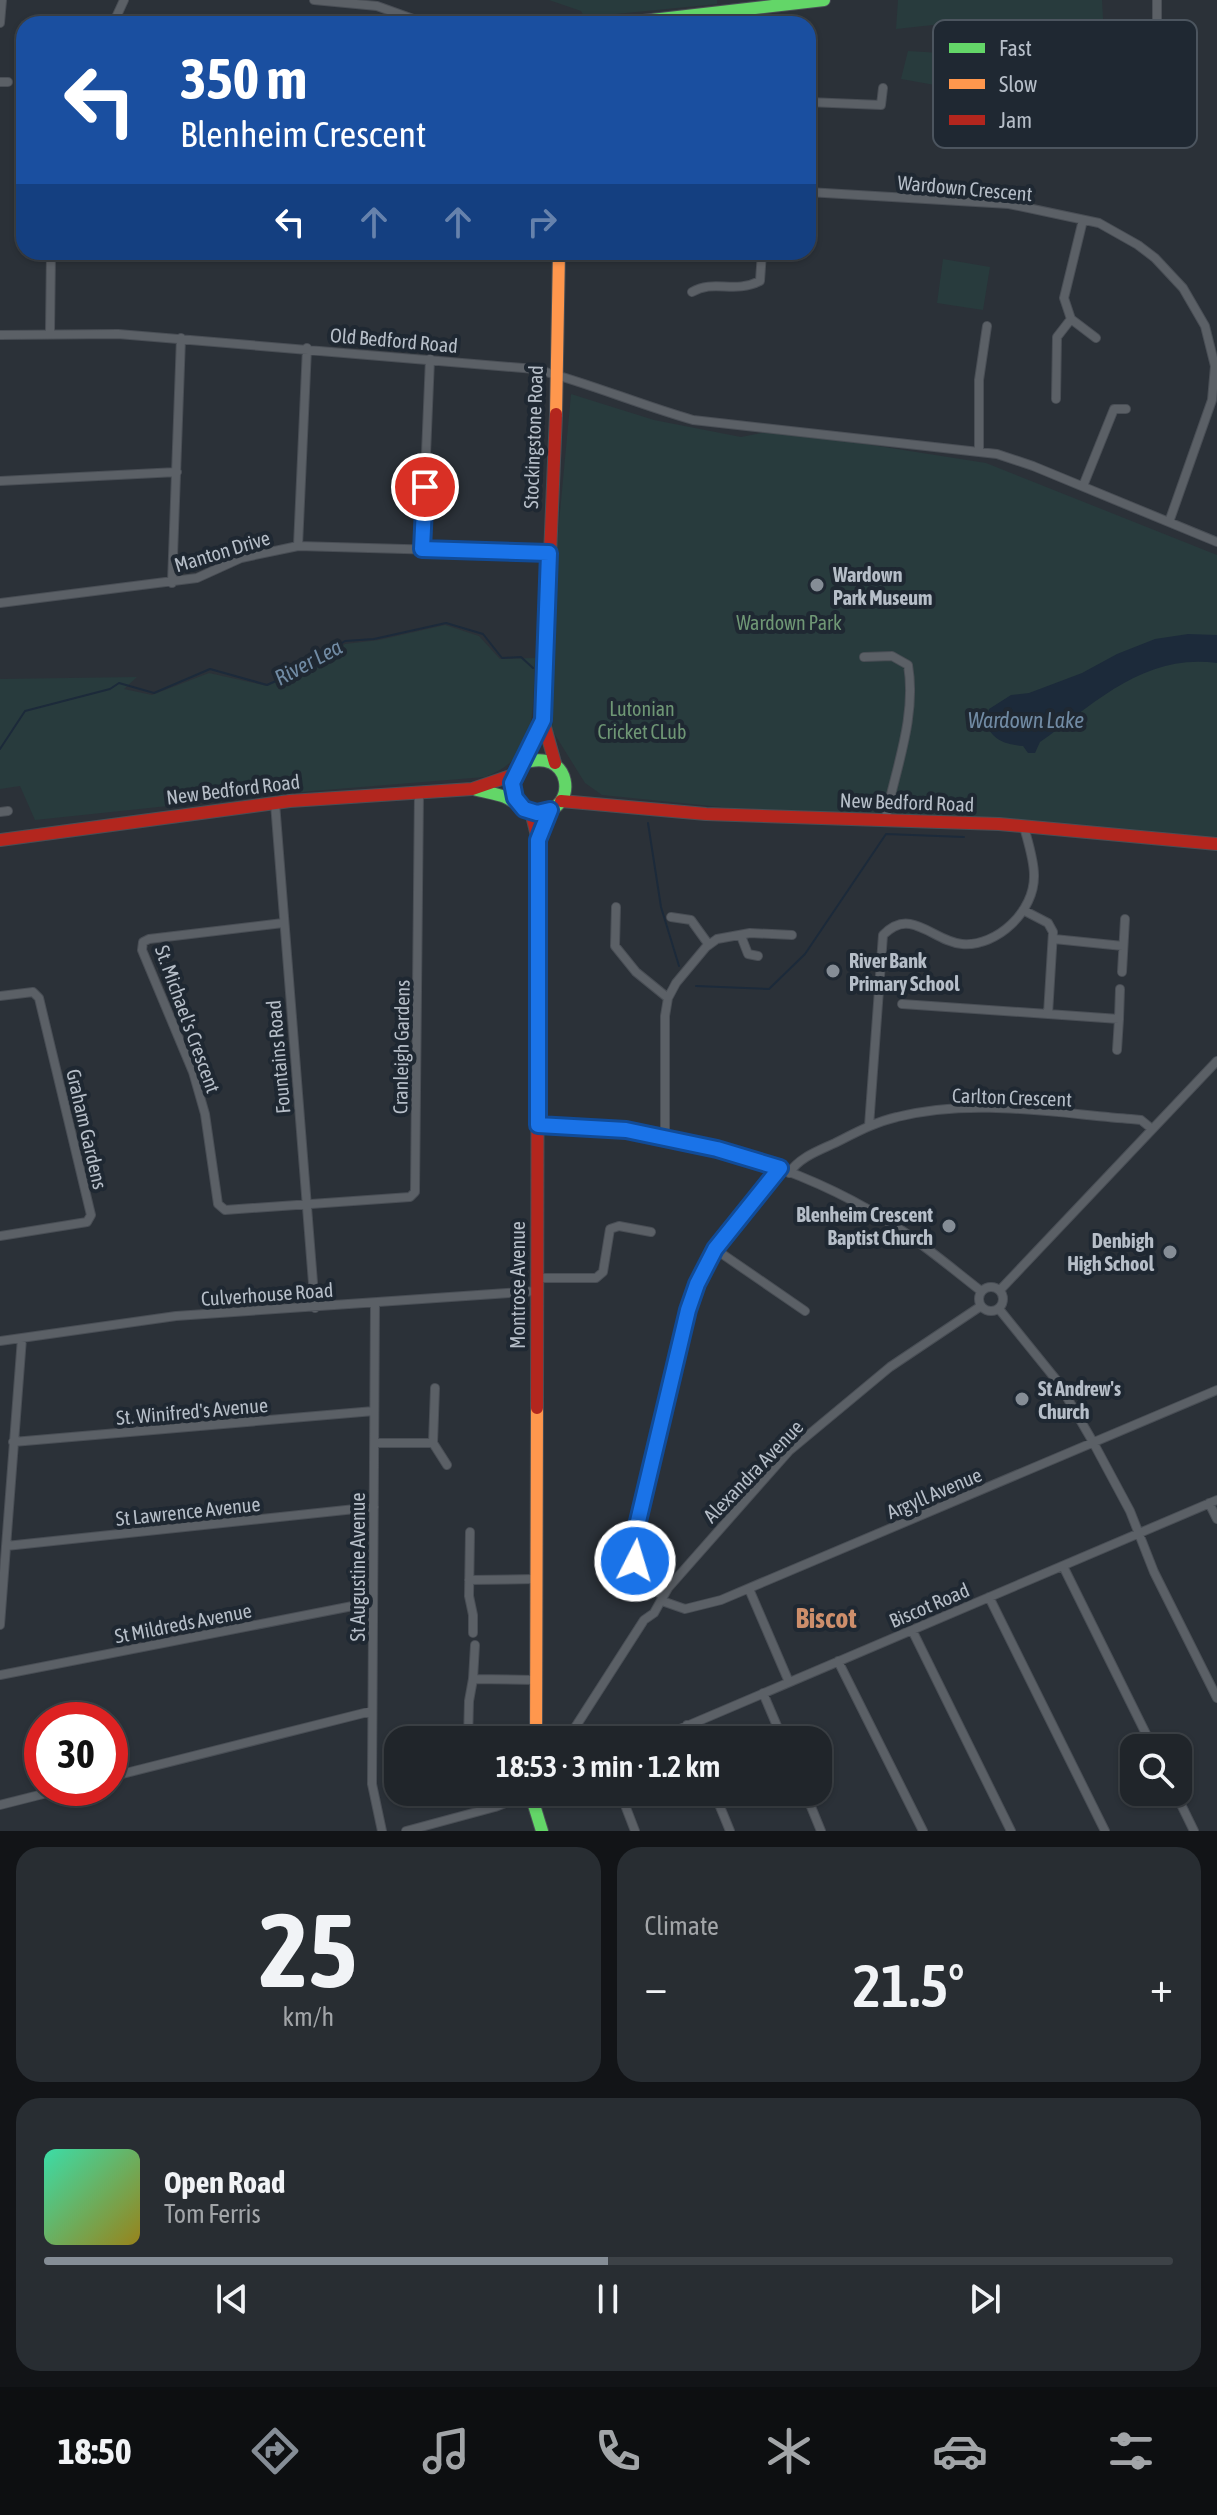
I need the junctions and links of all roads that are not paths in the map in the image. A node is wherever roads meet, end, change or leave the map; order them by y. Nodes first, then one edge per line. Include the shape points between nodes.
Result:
1 (2, 0) edge
2 (314, 0) edge
3 (824, 0) edge
4 (405, 16) edge
5 (686, 16) edge
6 (0, 23) edge
7 (883, 88) dead end
8 (816, 102) edge
9 (816, 192) edge
10 (1083, 220) junction
11 (51, 260) edge
12 (559, 260) edge
13 (761, 260) edge
14 (692, 292) dead end
15 (1071, 319) junction
16 (987, 326) dead end
17 (50, 333) junction
18 (0, 335) edge
19 (181, 338) junction
20 (1096, 338) dead end
21 (307, 348) junction
22 (430, 359) junction
23 (555, 374) junction
24 (1056, 399) dead end
25 (1126, 409) dead end
26 (979, 451) junction
27 (177, 472) junction
28 (0, 481) edge
29 (1083, 486) junction
30 (1169, 522) junction
31 (1217, 542) edge
32 (298, 546) junction
33 (422, 549) junction
34 (549, 553) junction
35 (172, 583) junction
36 (0, 603) edge
37 (864, 657) dead end
38 (543, 720) junction
39 (555, 763) junction
40 (517, 770) junction
41 (564, 775) junction
42 (472, 789) junction
43 (419, 791) junction
44 (561, 801) junction
45 (596, 801) junction
46 (275, 803) junction
47 (519, 804) junction
48 (550, 810) junction
49 (531, 811) junction
50 (885, 821) junction
51 (1024, 827) junction
52 (0, 840) edge
53 (538, 840) junction
54 (1217, 844) edge
55 (616, 907) dead end
56 (1023, 910) junction
57 (671, 917) dead end
58 (1125, 919) dead end
59 (283, 923) junction
60 (792, 935) dead end
61 (741, 936) junction
62 (1054, 939) junction
63 (709, 945) junction
64 (1123, 946) junction
65 (758, 956) dead end
66 (1122, 972) dead end
67 (1120, 989) dead end
68 (0, 996) edge
69 (668, 998) junction
70 (902, 1004) dead end
71 (1048, 1014) junction
72 (1119, 1019) junction
73 (1117, 1050) dead end
74 (1217, 1061) edge
75 (538, 1125) junction
76 (869, 1126) junction
77 (1152, 1129) junction
78 (665, 1138) junction
79 (784, 1170) junction
80 (307, 1204) junction
81 (651, 1232) dead end
82 (0, 1236) edge
83 (715, 1249) junction
84 (537, 1285) junction
85 (1000, 1290) junction
86 (981, 1291) junction
87 (375, 1303) junction
88 (981, 1306) junction
89 (315, 1308) junction
90 (999, 1309) junction
91 (805, 1311) dead end
92 (22, 1338) junction
93 (0, 1341) edge
94 (435, 1388) dead end
95 (1217, 1390) edge
96 (374, 1411) junction
97 (13, 1442) junction
98 (1093, 1442) junction
99 (375, 1443) junction
100 (433, 1443) junction
101 (447, 1465) dead end
102 (1213, 1502) edge
103 (374, 1507) junction
104 (1217, 1519) edge
105 (470, 1532) dead end
106 (1137, 1534) junction
107 (6, 1546) junction
108 (1063, 1566) junction
109 (535, 1579) junction
110 (469, 1580) junction
111 (749, 1589) junction
112 (989, 1597) junction
113 (663, 1598) junction
114 (373, 1602) junction
115 (0, 1625) edge
116 (912, 1630) junction
117 (473, 1633) dead end
118 (475, 1645) dead end
119 (838, 1661) junction
120 (0, 1675) edge
121 (473, 1679) junction
122 (535, 1680) junction
123 (789, 1682) junction
124 (763, 1693) junction
125 (1217, 1698) edge
126 (372, 1711) junction
127 (687, 1725) edge
128 (468, 1726) edge
129 (537, 1726) edge
130 (576, 1726) edge
131 (777, 1726) edge
132 (1146, 1734) edge
133 (128, 1772) edge
134 (24, 1799) edge
135 (0, 1805) edge
136 (498, 1806) edge
137 (535, 1806) edge
138 (625, 1806) edge
139 (720, 1806) edge
140 (811, 1806) edge
141 (1182, 1806) edge
142 (382, 1831) edge
143 (406, 1831) edge
144 (542, 1831) edge
145 (635, 1831) edge
146 (730, 1831) edge
147 (821, 1831) edge
148 (923, 1831) edge
149 (1011, 1831) edge
150 (1105, 1831) edge
151 (1194, 1831) edge

1 - 6 street
2 - 4 street via 377,6
3 - 5 main road
7 - 8 street via 881,105
9 - 10 street, Wardown Crescent via 1009,204
10 - 15 street via 1064,298
10 - 30 street, Wardown Crescent via 1125,236 1155,258 1183,288 1205,326 1215,366 1212,400
11 - 17 street
12 - 23 main road, Stockingstone Road
13 - 14 street via 760,281 746,288 702,286
15 - 20 street
15 - 24 street via 1057,337
16 - 26 street via 979,380
17 - 18 street, Old Bedford Road
17 - 19 street, Old Bedford Road
19 - 21 street, Old Bedford Road
19 - 27 street
21 - 22 street, Old Bedford Road
21 - 32 street
22 - 23 street, Old Bedford Road
22 - 33 street
23 - 26 street, Old Bedford Road via 693,420
23 - 34 main road, Stockingstone Road
25 - 29 street via 1114,409
26 - 29 street
27 - 28 street
27 - 35 street
29 - 30 street
30 - 31 street
32 - 33 street, Manton Drive
32 - 35 street, Manton Drive via 241,558
33 - 34 street, Manton Drive
34 - 38 main road, Stockingstone Road
35 - 36 street, Manton Drive
37 - 50 street via 900,658 908,665 911,684 907,727
38 - 39 main road, Stockingstone Road
38 - 40 main road, Stockingstone Road
39 - 40 main road via 538,758
39 - 41 main road
40 - 42 main road, New Bedford Road
40 - 47 main road via 512,790
41 - 44 main road
41 - 45 main road, New Bedford Road
42 - 43 main road, New Bedford Road
42 - 47 main road, New Bedford Road
43 - 46 main road, New Bedford Road
43 - 80 street, Cranleigh Gardens via 415,1192 410,1197
44 - 45 main road, New Bedford Road
44 - 48 main road
45 - 50 main road, New Bedford Road via 706,814
46 - 52 main road, New Bedford Road
46 - 59 street, Fountains Road
47 - 49 main road
48 - 49 main road
48 - 53 main road, Montrose Avenue
49 - 53 main road, Montrose Avenue
50 - 51 main road, New Bedford Road
51 - 54 main road, New Bedford Road
51 - 56 street via 1034,875
53 - 75 main road, Montrose Avenue
55 - 69 street via 615,946
56 - 62 street via 1048,923
56 - 76 street via 993,939 979,943 942,939 912,924 899,924 883,935
57 - 63 street via 691,920
58 - 64 street
59 - 80 street, Fountains Road
59 - 80 street, St. Michael's Crescent via 149,939 142,950 193,1072 218,1204 225,1210
60 - 61 street
61 - 63 street via 724,932
61 - 65 street via 748,954
62 - 64 street
62 - 71 street
63 - 69 street
64 - 66 street
67 - 72 street
68 - 82 street, Graham Gardens via 33,992 39,998 91,1215 87,1222
69 - 78 street
70 - 71 street
71 - 72 street
72 - 73 street
74 - 77 street
75 - 78 street via 597,1127
75 - 84 main road, Montrose Avenue
76 - 77 street, Carlton Crescent via 913,1113 976,1108 1141,1120
76 - 79 street, Carlton Crescent
77 - 85 street
78 - 79 street
79 - 83 street, Carlton Crescent
79 - 86 street via 899,1228
80 - 89 street, Fountains Road
81 - 84 street, Culverhouse Road via 610,1229 603,1272 596,1278
83 - 91 street
83 - 113 street, Carlton Crescent via 688,1310 635,1534 641,1583
84 - 87 street, Culverhouse Road
84 - 109 main road, Montrose Avenue
85 - 86 street
85 - 90 street
86 - 88 street
87 - 89 street, Culverhouse Road
87 - 96 street, St Augustine Avenue
88 - 90 street
88 - 113 street, Alexandra Avenue via 890,1367 789,1451
89 - 92 street, Culverhouse Road via 176,1316
90 - 98 street via 1058,1382
92 - 93 street, Culverhouse Road
92 - 97 street
94 - 100 street
95 - 98 street, Argyll Avenue
96 - 97 street, St. Winifred's Avenue
96 - 99 street, St Augustine Avenue
97 - 107 street
98 - 106 street
98 - 111 street, Argyll Avenue
99 - 100 street
99 - 103 street, St Augustine Avenue
100 - 101 street
102 - 104 street
102 - 106 street, Biscot Road
103 - 107 street, St Lawrence Avenue
103 - 114 street, St Augustine Avenue
105 - 110 street
106 - 108 street, Biscot Road
106 - 125 street
107 - 115 street
108 - 112 street, Biscot Road
108 - 132 street
109 - 110 street
109 - 122 main road, Montrose Avenue
110 - 117 street
111 - 113 street, Argyll Avenue via 685,1609
111 - 123 street
112 - 116 street, Biscot Road
112 - 150 street
113 - 130 street, Alexandra Avenue
114 - 120 street, St Mildreds Avenue
114 - 126 street, St Augustine Avenue
116 - 119 street, Biscot Road
116 - 149 street
118 - 121 street
119 - 123 street, Biscot Road
119 - 148 street
121 - 122 street
121 - 128 street
122 - 129 main road, Montrose Avenue
123 - 124 street, Biscot Road
124 - 127 street, Biscot Road
124 - 131 street
126 - 133 street
126 - 142 street, St Augustine Avenue via 372,1784
134 - 135 street
136 - 143 street
137 - 144 main road
138 - 145 street
139 - 146 street
140 - 147 street
141 - 151 street

